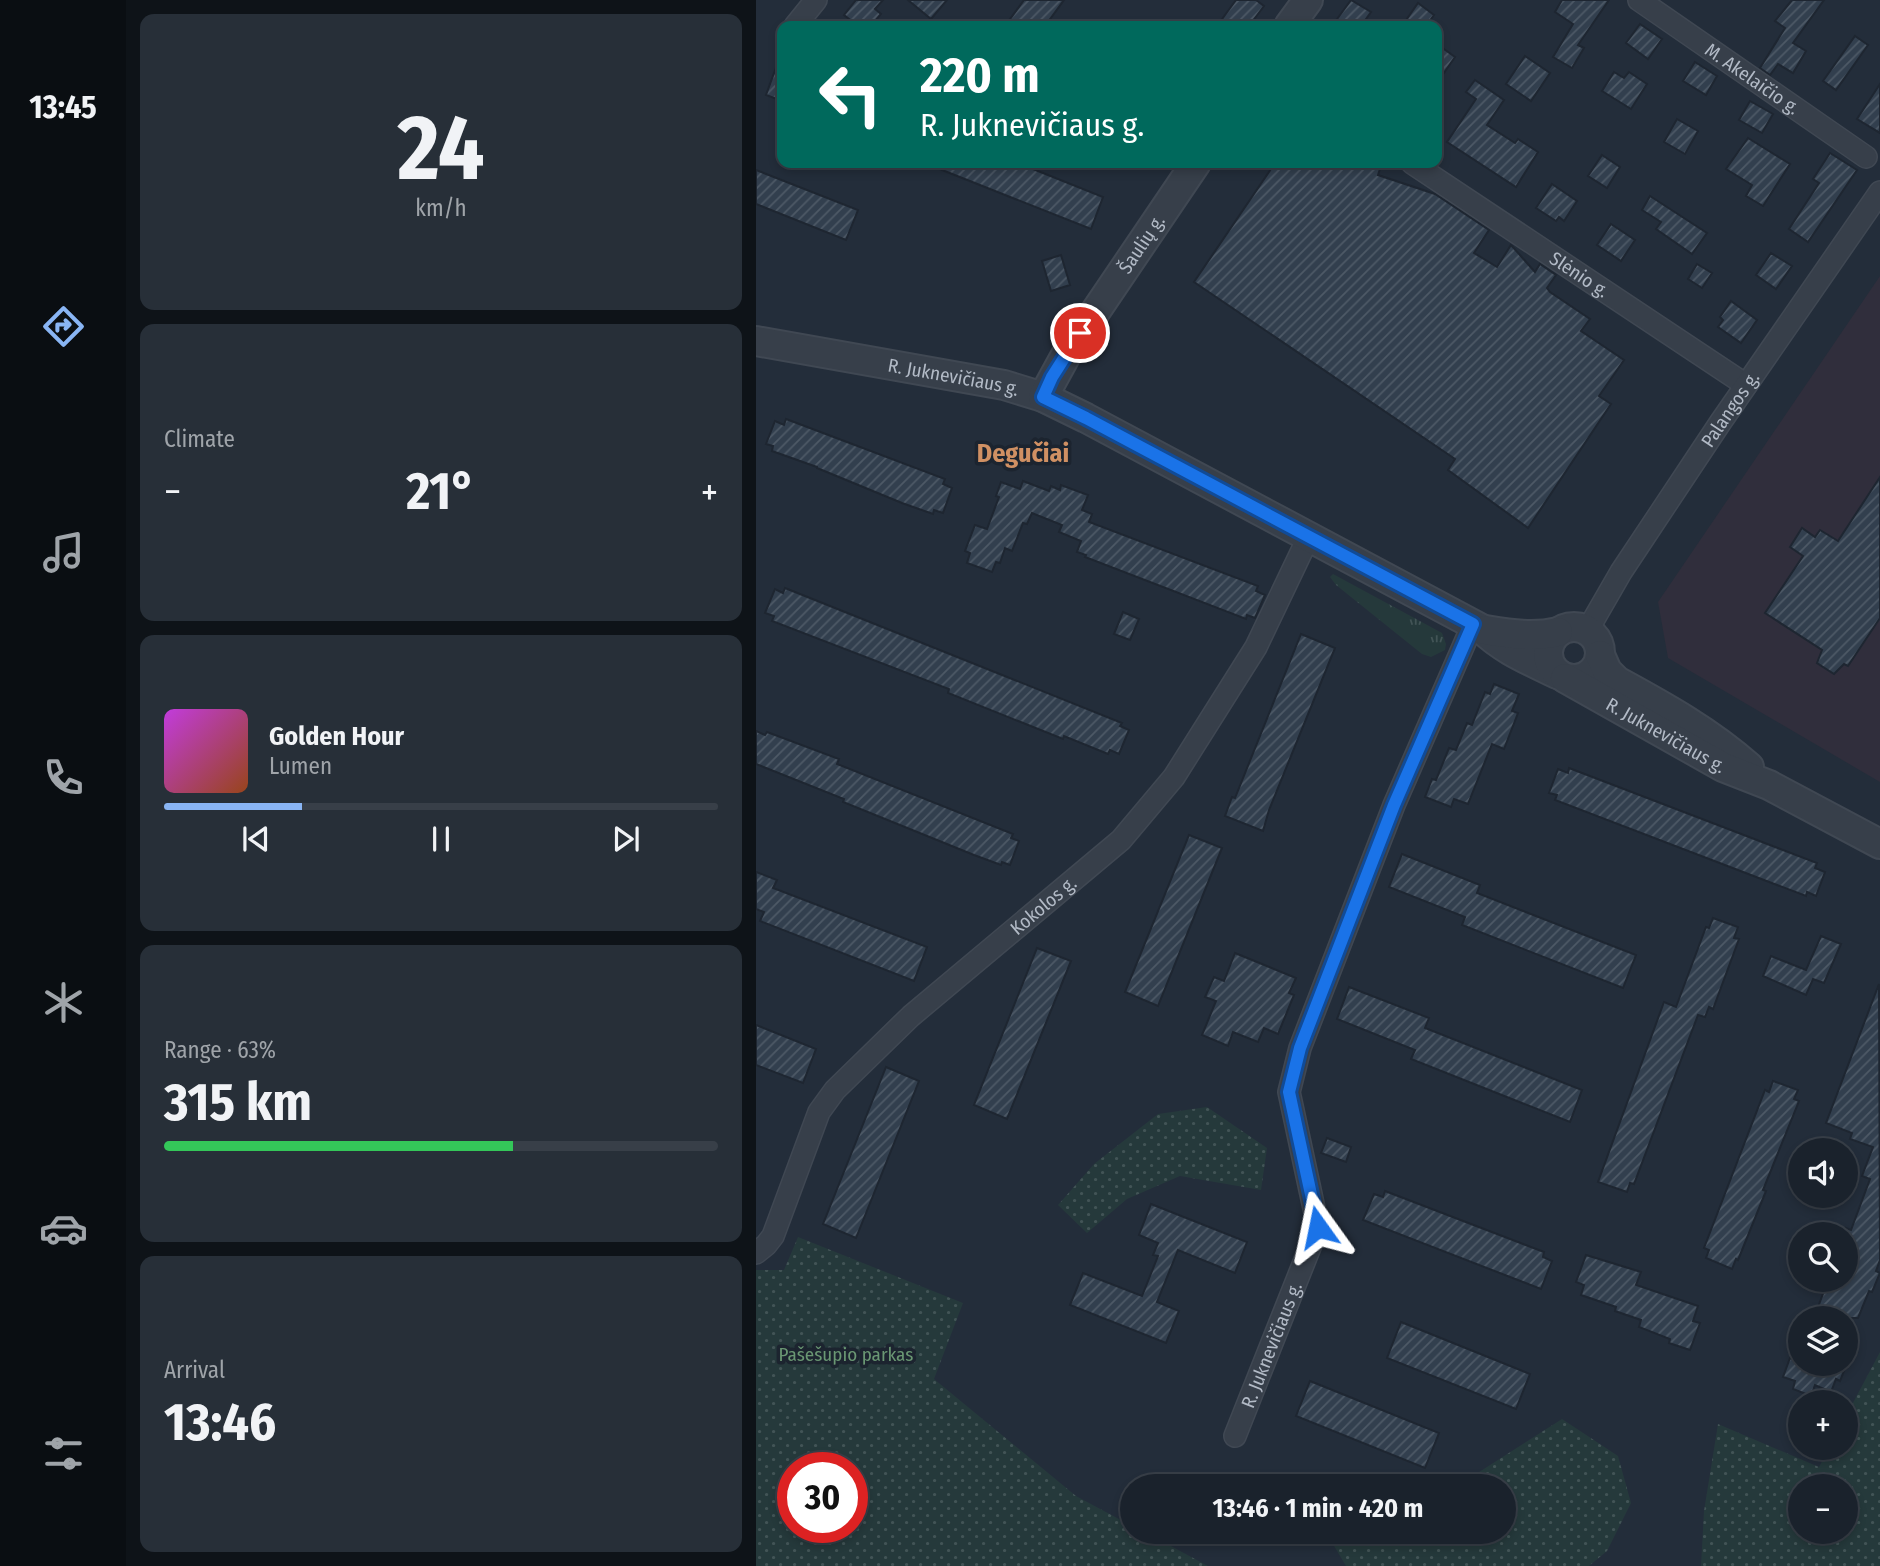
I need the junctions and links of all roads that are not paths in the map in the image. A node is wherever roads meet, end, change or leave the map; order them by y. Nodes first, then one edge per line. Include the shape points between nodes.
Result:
1 (816, 0) edge
2 (1308, 0) edge
3 (1639, 0) edge
4 (800, 21) edge
5 (1293, 21) edge
6 (1866, 157) dead end
7 (1193, 168) edge
8 (1420, 168) edge
9 (1880, 192) edge
10 (756, 341) edge
11 (1746, 385) junction
12 (1043, 397) junction
13 (1309, 536) junction
14 (1478, 627) junction
15 (1558, 632) junction
16 (1593, 643) junction
17 (1561, 676) junction
18 (1769, 785) junction
19 (1880, 844) edge
20 (756, 1253) edge
21 (1235, 1436) dead end

1 - 4 street
2 - 5 street
3 - 6 street, M. Akelaičio g.
7 - 12 street, Šaulių g. via 1066,355
8 - 11 street, Slėnio g.
9 - 11 street, Palangos g.
10 - 12 street, R. Juknevičiaus g. via 1004,385
11 - 16 street, Palangos g. via 1621,572
12 - 13 street, R. Juknevičiaus g.
13 - 14 street, R. Juknevičiaus g.
13 - 20 street, Kokolos g. via 1256,647 1174,777 1121,839 911,1016 835,1090 820,1112 773,1236
14 - 15 street, R. Juknevičiaus g. via 1522,636
14 - 17 street, R. Juknevičiaus g. via 1514,653
14 - 21 street, R. Juknevičiaus g. via 1394,805 1300,1048 1289,1092 1318,1227
15 - 16 street via 1572,627
15 - 17 street via 1548,648 1548,658
16 - 17 street via 1598,663 1588,676 1573,680
16 - 18 street, R. Juknevičiaus g. via 1617,681 1696,727
17 - 18 street, R. Juknevičiaus g. via 1723,767
18 - 19 street, R. Juknevičiaus g.

